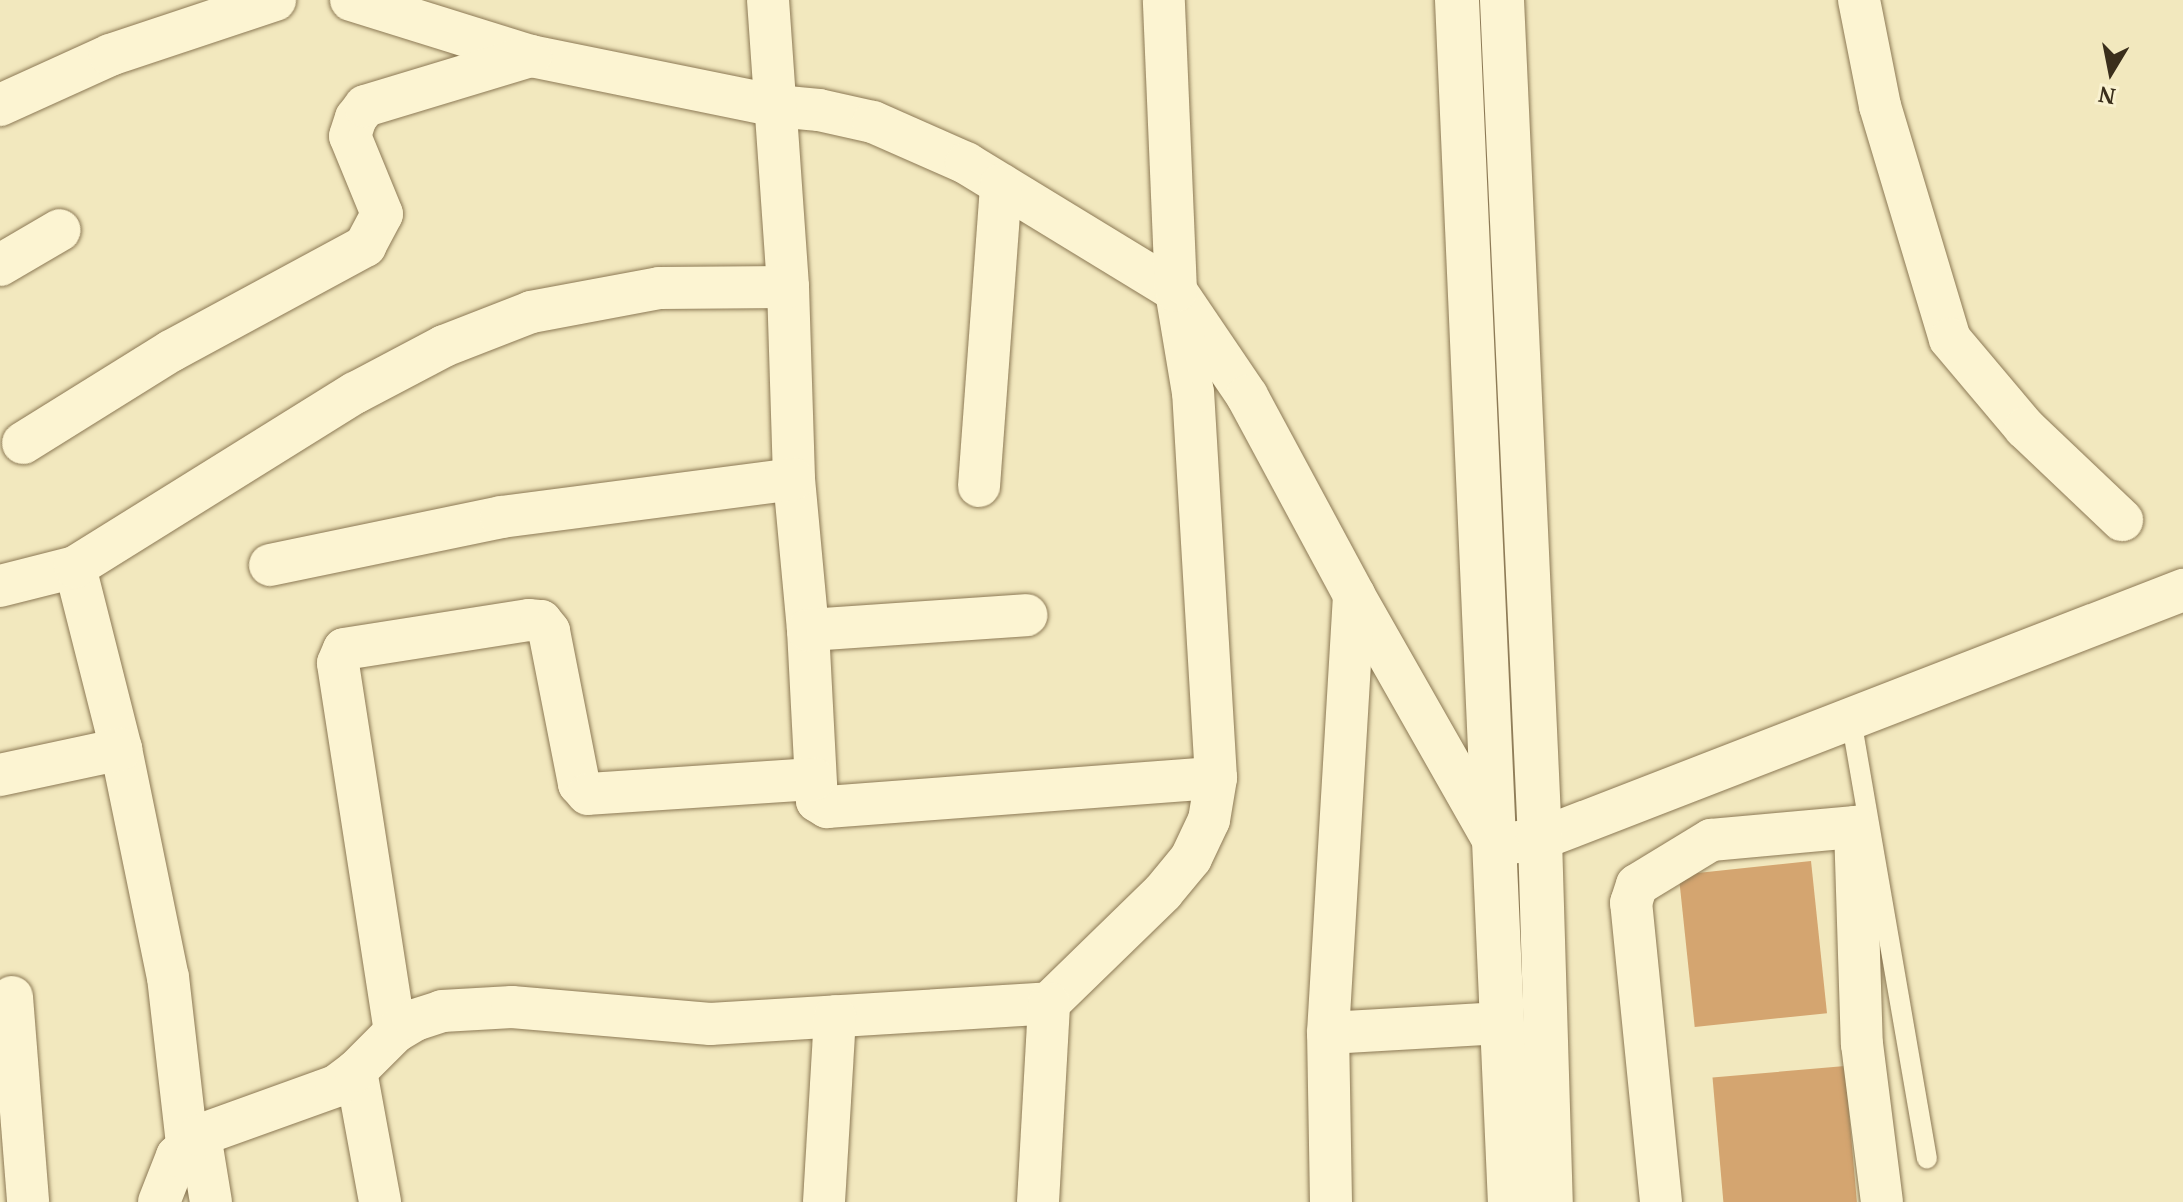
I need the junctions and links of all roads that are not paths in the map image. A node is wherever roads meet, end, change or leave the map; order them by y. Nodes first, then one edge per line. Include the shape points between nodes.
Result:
1 (275, 0) edge
2 (351, 0) edge
3 (768, 0) edge
4 (1164, 0) edge
5 (1457, 0) edge
6 (1502, 0) edge
7 (1859, 0) edge
8 (531, 56) junction
9 (0, 105) edge
10 (776, 106) junction
11 (1001, 185) junction
12 (60, 230) dead end
13 (0, 265) edge
14 (788, 287) junction
15 (1176, 291) junction
16 (1193, 393) junction
17 (1247, 396) junction
18 (23, 443) dead end
19 (794, 479) junction
20 (979, 486) dead end
21 (2122, 520) dead end
22 (270, 565) dead end
23 (75, 567) junction
24 (0, 586) edge
25 (2183, 590) edge
26 (1354, 595) junction
27 (1026, 615) dead end
28 (808, 630) junction
29 (1851, 719) junction
30 (121, 749) junction
31 (0, 775) edge
32 (1216, 778) junction
33 (815, 779) junction
34 (1540, 839) junction
35 (1496, 845) junction
36 (12, 997) dead end
37 (1049, 1003) junction
38 (835, 1016) junction
39 (1502, 1023) junction
40 (395, 1032) junction
41 (1328, 1033) junction
42 (356, 1071) junction
43 (194, 1140) junction
44 (1927, 1158) dead end
45 (389, 1201) edge
46 (28, 1202) edge
47 (159, 1202) edge
48 (211, 1202) edge
49 (824, 1202) edge
50 (1038, 1202) edge
51 (1331, 1202) edge
52 (1510, 1202) edge
53 (1551, 1202) edge
54 (1661, 1202) edge
55 (1882, 1202) edge

1 - 9 street via 110,55
2 - 8 street
3 - 10 street
4 - 15 street
5 - 35 main road
6 - 34 main road
7 - 21 street via 1880,106 1950,339 2025,428
8 - 10 street
8 - 18 street via 365,106 350,136 382,214 365,246 171,351
10 - 11 street via 873,122 917,139
10 - 14 street
11 - 15 street
11 - 20 street
12 - 13 street
14 - 19 street
14 - 23 street via 659,288 586,300 531,312 444,346 355,393
15 - 16 street
15 - 17 street
16 - 17 street via 1219,386
16 - 32 street
17 - 26 street
19 - 22 street via 501,517
19 - 28 street
23 - 24 street
23 - 30 street
25 - 29 street
26 - 35 street
26 - 41 street
27 - 28 street
28 - 33 street
29 - 34 street
29 - 44 lane
30 - 31 street
30 - 43 street via 168,977
32 - 33 street via 827,807 817,801
32 - 37 street via 1209,820 1191,858
33 - 40 street via 588,794 579,784 549,631 541,621 344,649 338,663
34 - 35 street
34 - 53 main road
35 - 39 main road
36 - 46 street
37 - 38 street
37 - 50 street
38 - 40 street via 710,1024 471,1007 428,1015
38 - 49 street
39 - 41 street
39 - 52 main road
40 - 42 street
41 - 51 street
42 - 43 street via 313,1097
42 - 45 street
43 - 47 street via 170,1171
43 - 48 street
54 - 55 street via 1631,903 1637,885 1711,840 1855,827 1862,1044

